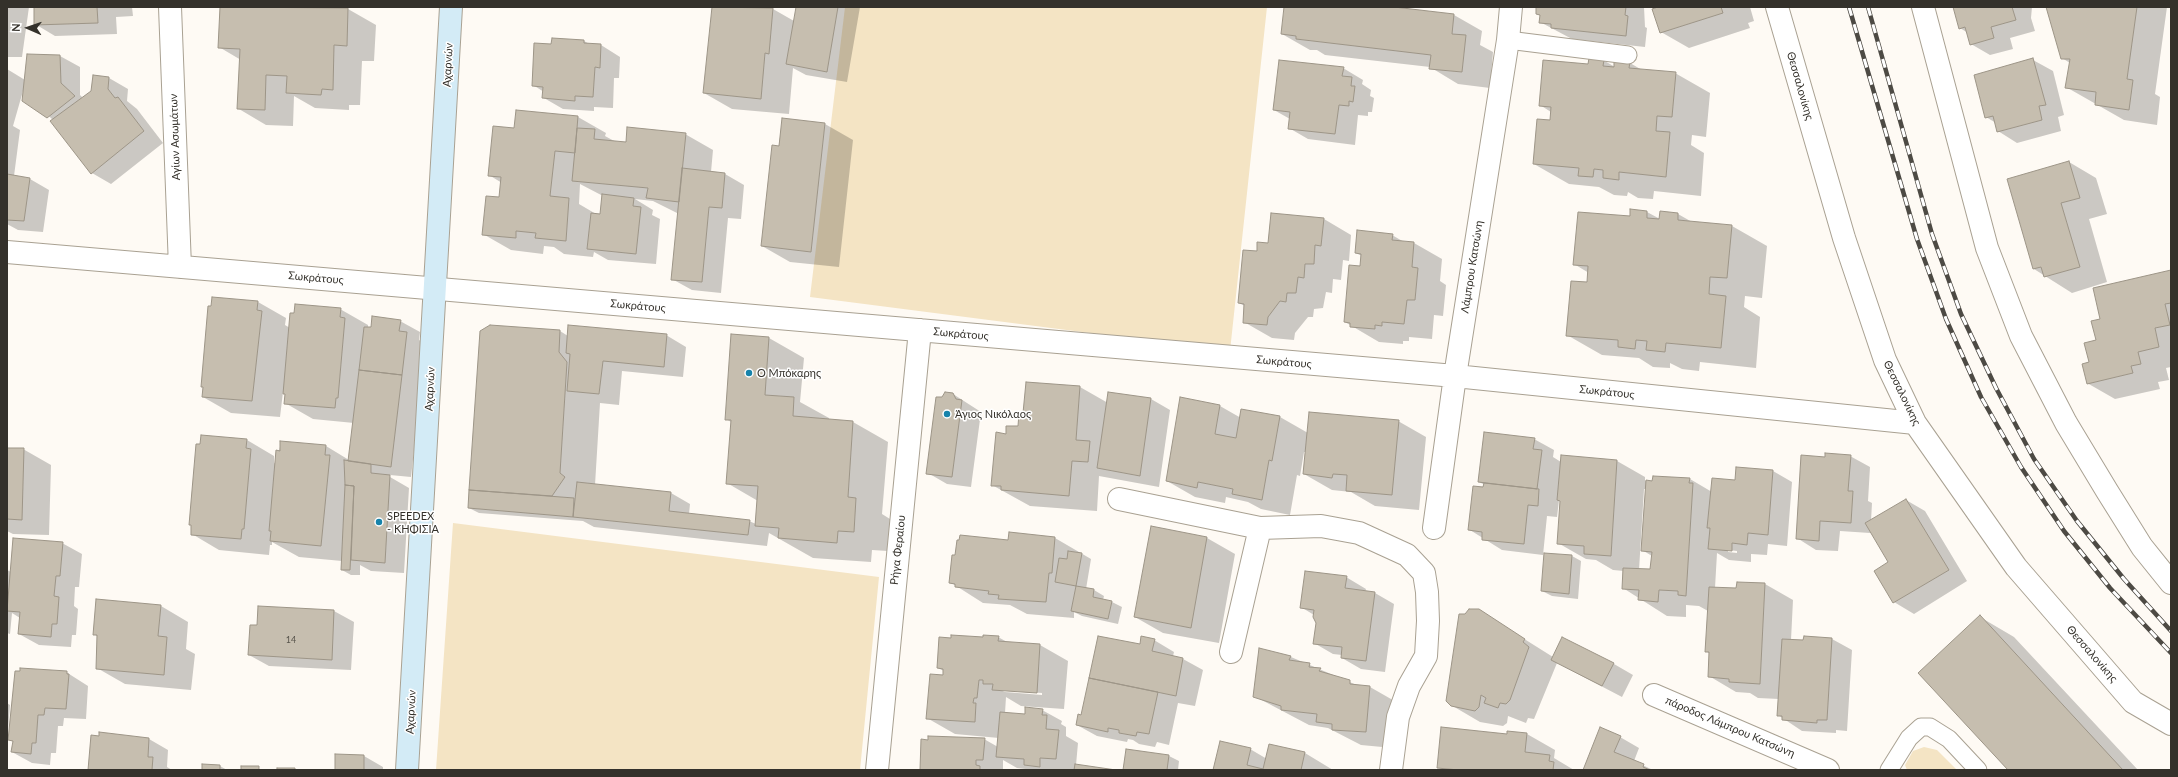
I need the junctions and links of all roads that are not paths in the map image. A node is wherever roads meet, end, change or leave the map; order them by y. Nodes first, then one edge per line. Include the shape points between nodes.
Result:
1 (170, 7) edge
2 (451, 7) edge
3 (1511, 7) edge
4 (1777, 7) edge
5 (1923, 7) edge
6 (1508, 40) junction
7 (1628, 55) dead end
8 (7, 252) edge
9 (180, 267) junction
10 (435, 289) junction
11 (920, 330) junction
12 (1455, 376) junction
13 (1915, 423) junction
14 (1119, 499) dead end
15 (1260, 528) junction
16 (1434, 528) dead end
17 (2171, 583) edge
18 (1231, 652) dead end
19 (1654, 695) dead end
20 (2171, 724) edge
21 (408, 770) edge
22 (877, 770) edge
23 (1391, 770) edge
24 (1828, 770) edge
25 (1889, 770) edge
26 (1978, 770) edge

1 - 9 street, Αγίων Ασωμάτων
2 - 10 street, Αχαρνών
3 - 6 street, Λάμπρου Κατσώνη
4 - 13 street, Θεσσαλονίκης via 1844,238 1885,360
5 - 17 street via 1987,248 2021,336 2066,423 2107,491 2142,547
6 - 7 lane
6 - 12 street, Λάμπρου Κατσώνη
8 - 9 street, Σωκράτους
9 - 10 street, Σωκράτους
10 - 11 street, Σωκράτους
10 - 21 street, Αχαρνών
11 - 12 street, Σωκράτους
11 - 22 street, Ρήγα Φεραίου
12 - 13 street, Σωκράτους
12 - 16 street, Λάμπρου Κατσώνη
13 - 20 street, Θεσσαλονίκης via 2016,567 2133,702
14 - 15 street
15 - 18 street
15 - 23 street via 1321,526 1359,533 1407,555 1424,573 1428,628 1426,656 1408,686 1398,717
19 - 24 street, πάροδος Λάμπρου Κατσώνη
25 - 26 lane via 1909,738 1921,727 1930,727 1948,740

